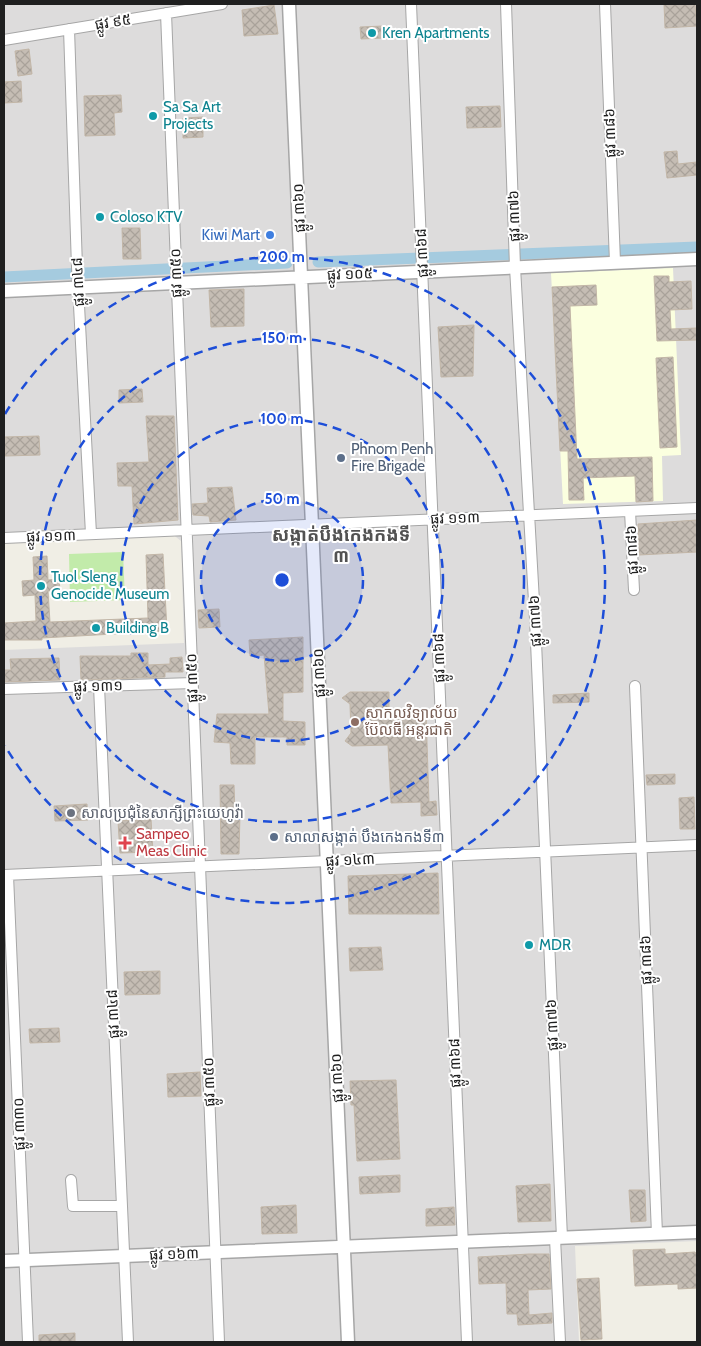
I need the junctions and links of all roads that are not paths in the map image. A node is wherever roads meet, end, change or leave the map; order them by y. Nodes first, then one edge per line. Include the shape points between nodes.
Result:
1 (222, 4) edge
2 (289, 4) edge
3 (411, 4) edge
4 (506, 4) edge
5 (604, 4) edge
6 (166, 13) junction
7 (69, 29) junction
8 (4, 40) edge
9 (615, 259) junction
10 (697, 259) edge
11 (515, 263) junction
12 (422, 267) junction
13 (301, 272) junction
14 (176, 278) junction
15 (78, 283) junction
16 (4, 290) edge
17 (697, 508) edge
18 (630, 511) junction
19 (530, 515) junction
20 (433, 519) junction
21 (313, 524) junction
22 (186, 530) junction
23 (91, 534) junction
24 (4, 538) edge
25 (634, 590) dead end
26 (192, 683) junction
27 (99, 686) junction
28 (635, 686) dead end
29 (4, 689) edge
30 (697, 845) edge
31 (641, 848) junction
32 (545, 852) junction
33 (447, 856) junction
34 (328, 861) junction
35 (200, 867) junction
36 (107, 871) junction
37 (6, 875) edge
38 (71, 1180) dead end
39 (122, 1206) junction
40 (697, 1232) edge
41 (657, 1234) junction
42 (559, 1238) junction
43 (463, 1242) junction
44 (345, 1246) junction
45 (216, 1252) junction
46 (125, 1256) junction
47 (24, 1260) junction
48 (4, 1261) edge
49 (28, 1342) edge
50 (128, 1342) edge
51 (220, 1342) edge
52 (348, 1342) edge
53 (467, 1342) edge
54 (560, 1342) edge

1 - 6 street, ផ្លូវ ៩៥
2 - 13 street, ផ្លូវ ៣៦០
3 - 12 street, ផ្លូវ ៣៦៨
4 - 11 street, ផ្លូវ ៣៧៦
5 - 9 street, ផ្លូវ ៣៨៦
6 - 7 street, ផ្លូវ ៩៥
6 - 14 street, ផ្លូវ ៣៥០
7 - 8 street, ផ្លូវ ៩៥
7 - 15 street, ផ្លូវ ៣៤៨
9 - 10 street, ផ្លូវ ១០៥
9 - 11 street, ផ្លូវ ១០៥
11 - 12 street, ផ្លូវ ១០៥
11 - 19 street, ផ្លូវ ៣៧៦
12 - 13 street, ផ្លូវ ១០៥
12 - 20 street, ផ្លូវ ៣៦៨
13 - 14 street, ផ្លូវ ១០៥
13 - 21 street, ផ្លូវ ៣៦០
14 - 15 street, ផ្លូវ ១០៥
14 - 22 street, ផ្លូវ ៣៥០
15 - 16 street, ផ្លូវ ១០៥
15 - 23 street, ផ្លូវ ៣៤៨
17 - 18 street, ផ្លូវ ១១៣
18 - 19 street, ផ្លូវ ១១៣
18 - 25 street, ផ្លូវ ៣៨៦
19 - 20 street, ផ្លូវ ១១៣
19 - 32 street, ផ្លូវ ៣៧៦
20 - 21 street, ផ្លូវ ១១៣
20 - 33 street, ផ្លូវ ៣៦៨
21 - 22 street, ផ្លូវ ១១៣
21 - 34 street, ផ្លូវ ៣៦០
22 - 23 street, ផ្លូវ ១១៣
22 - 26 street, ផ្លូវ ៣៥០
23 - 24 street, ផ្លូវ ១១៣
26 - 27 street, ផ្លូវ ១៣១
26 - 35 street, ផ្លូវ ៣៥០
27 - 29 street, ផ្លូវ ១៣១
27 - 36 street, ផ្លូវ ៣៤៨
28 - 31 street, ផ្លូវ ៣៨៦
30 - 31 street, ផ្លូវ ១៤៣
31 - 32 street, ផ្លូវ ១៤៣
31 - 41 street, ផ្លូវ ៣៨៦
32 - 33 street, ផ្លូវ ១៤៣
32 - 42 street, ផ្លូវ ៣៧៦
33 - 34 street, ផ្លូវ ១៤៣
33 - 43 street, ផ្លូវ ៣៦៨
34 - 35 street, ផ្លូវ ១៤៣
34 - 44 street, ផ្លូវ ៣៦០
35 - 36 street, ផ្លូវ ១៤៣
35 - 45 street, ផ្លូវ ៣៥០
36 - 37 street, ផ្លូវ ១៤៣
36 - 39 street, ផ្លូវ ៣៤៨
37 - 47 street, ផ្លូវ ៣៣០
38 - 39 street via 73,1206
39 - 46 street, ផ្លូវ ៣៤៨
40 - 41 street, ផ្លូវ ១៦៣
41 - 42 street, ផ្លូវ ១៦៣
42 - 43 street, ផ្លូវ ១៦៣
42 - 54 street, ផ្លូវ ៣៧៦
43 - 44 street, ផ្លូវ ១៦៣
43 - 53 street, ផ្លូវ ៣៦៨
44 - 45 street, ផ្លូវ ១៦៣
44 - 52 street, ផ្លូវ ៣៦០
45 - 46 street, ផ្លូវ ១៦៣
45 - 51 street, ផ្លូវ ៣៥០
46 - 47 street, ផ្លូវ ១៦៣
46 - 50 street, ផ្លូវ ៣៤៨
47 - 48 street, ផ្លូវ ១៦៣
47 - 49 street, ផ្លូវ ៣៣០

